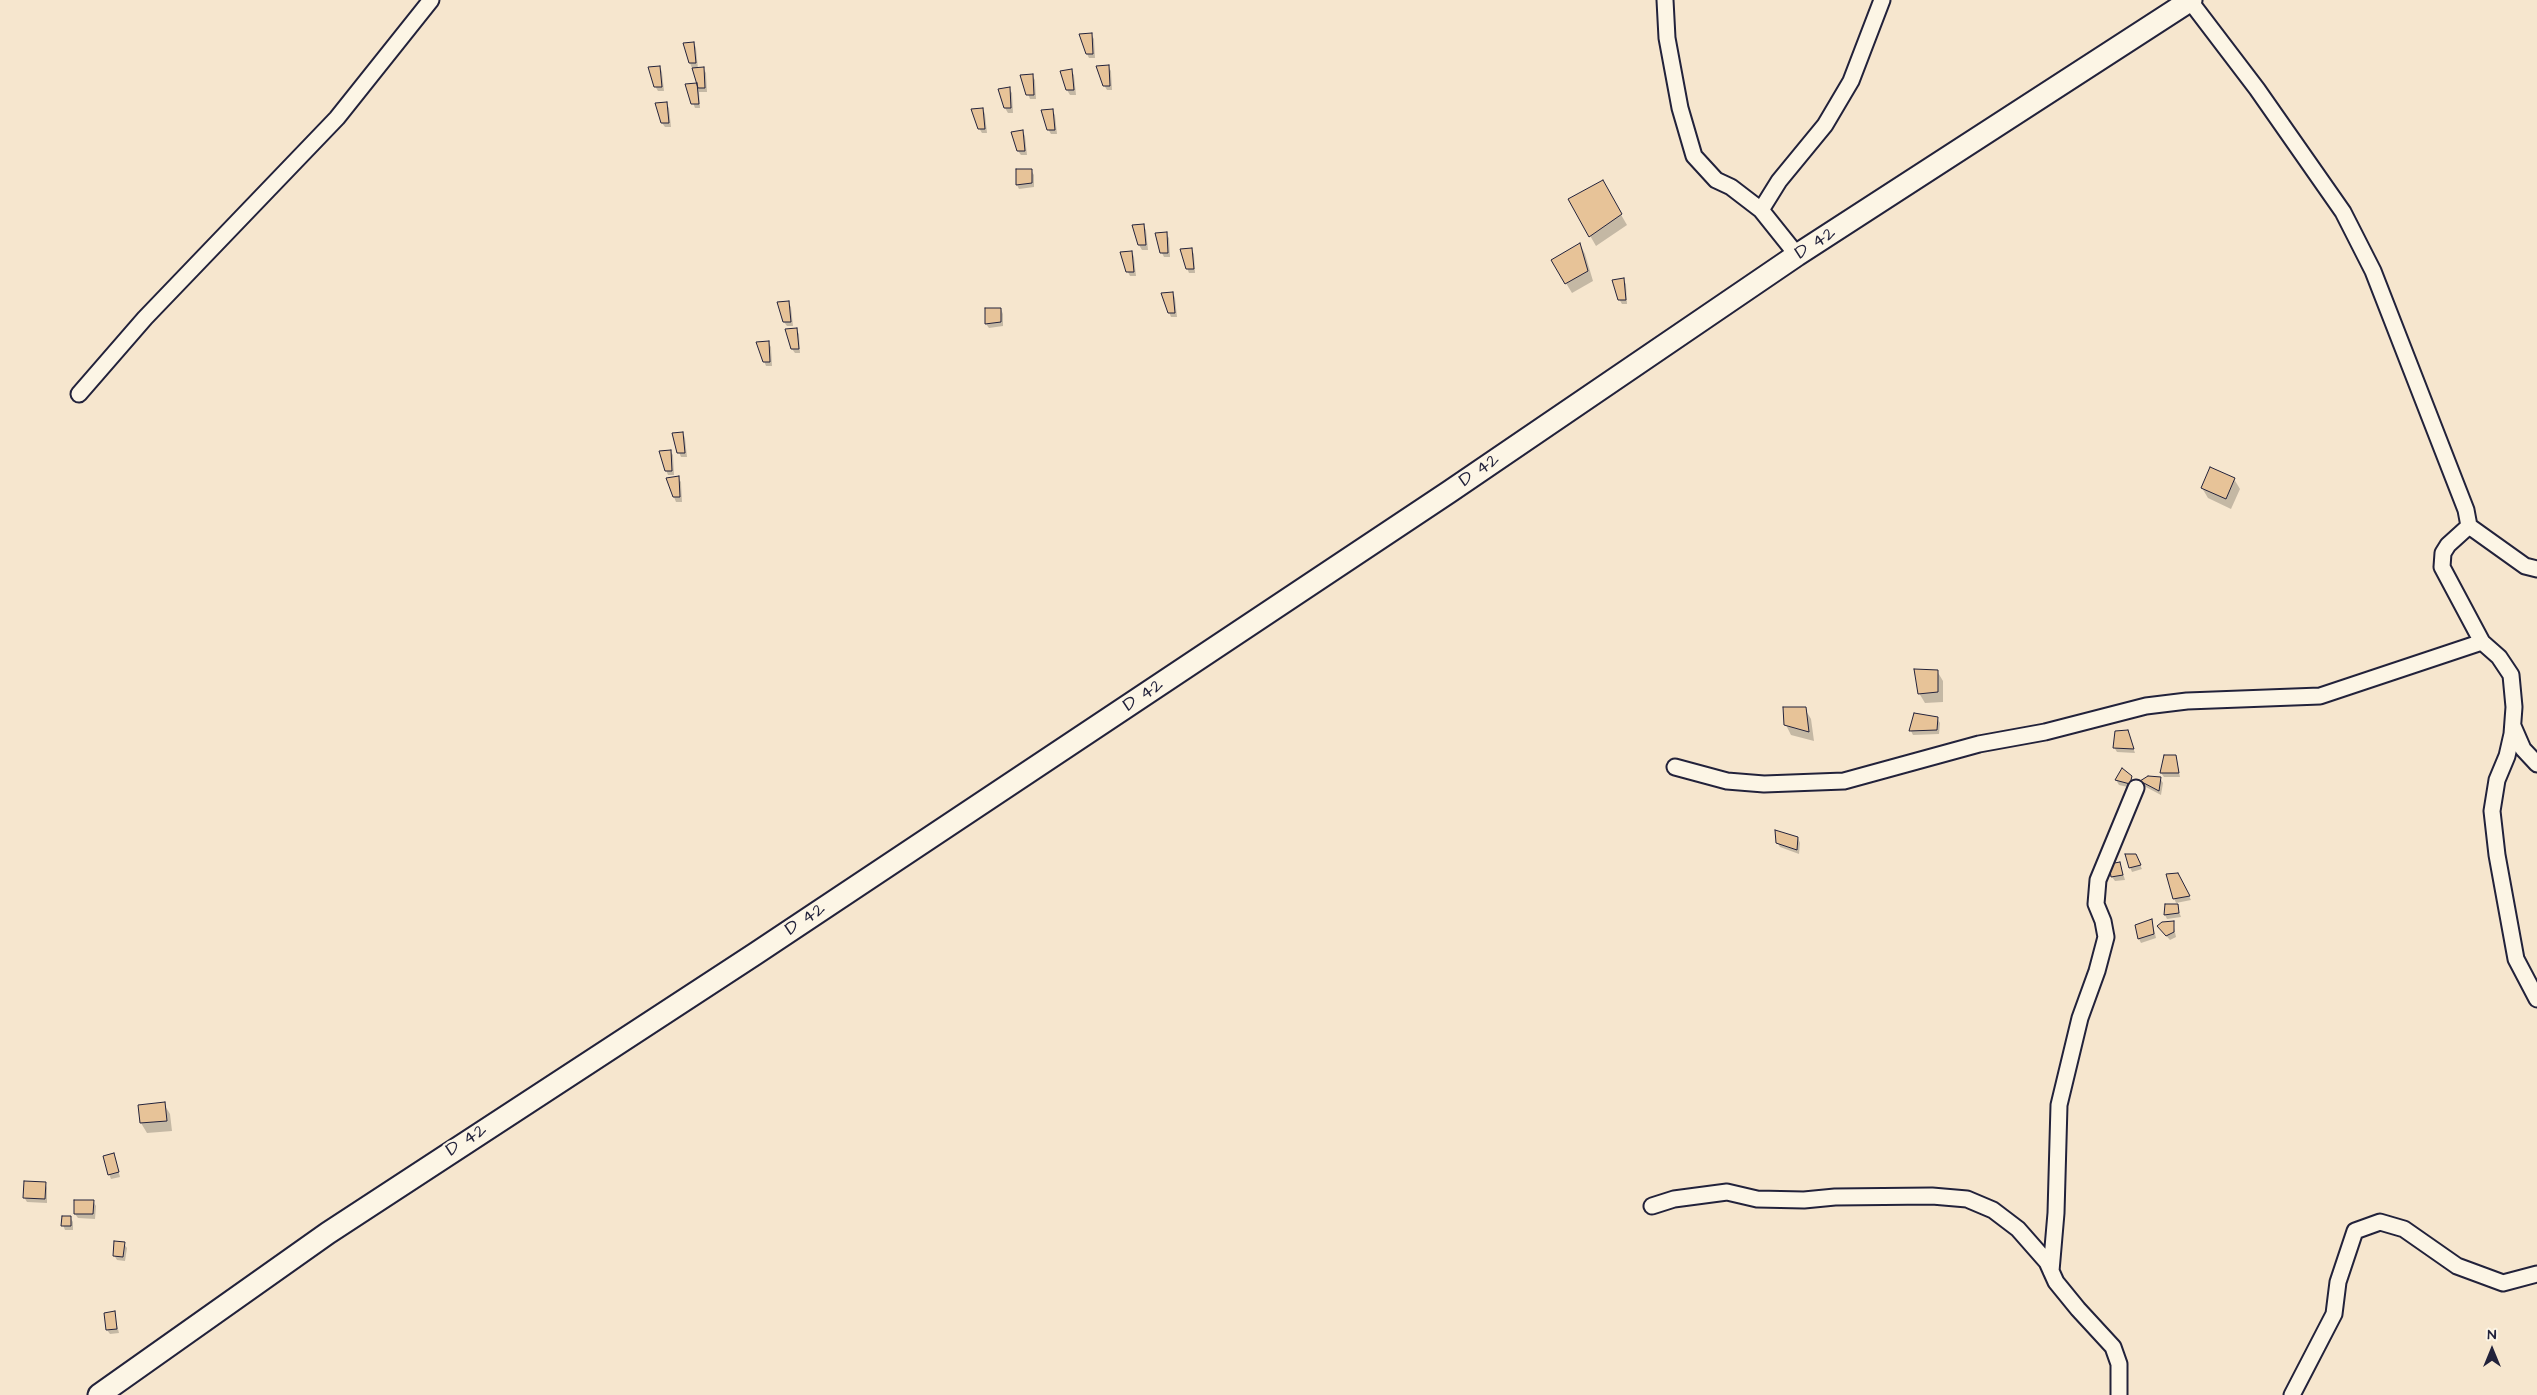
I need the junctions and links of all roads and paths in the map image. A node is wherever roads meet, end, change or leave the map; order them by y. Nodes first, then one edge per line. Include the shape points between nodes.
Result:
1 (431, 0) edge
2 (1665, 0) edge
3 (1882, 0) edge
4 (2190, 0) edge
5 (1761, 210) junction
6 (1797, 255) junction
7 (79, 394) dead end
8 (2469, 526) junction
9 (2537, 569) edge
10 (2482, 642) junction
11 (2513, 726) junction
12 (2537, 764) edge
13 (1675, 767) dead end
14 (2136, 788) dead end
15 (2537, 999) edge
16 (1652, 1206) dead end
17 (2051, 1271) junction
18 (2537, 1274) edge
19 (98, 1395) edge
20 (2119, 1395) edge
21 (2292, 1395) edge

1 - 7 street via 337,118 145,318
2 - 5 street via 1667,38 1680,108 1694,156 1716,180
3 - 5 street via 1850,81 1830,117 1778,180
4 - 6 street, D 42 / D 42
4 - 8 street via 2343,212 2373,271 2466,510
5 - 6 street
6 - 19 street, D 42 / D 42 via 1441,498 756,954 336,1228
8 - 9 street via 2525,566
8 - 10 street via 2448,545 2443,553 2442,567
10 - 11 street via 2499,657 2511,675
10 - 13 street via 2320,696 2187,701 2146,706 2045,732 1979,744 1844,781 1727,781
11 - 12 street via 2522,749
11 - 15 street via 2507,756 2497,780 2492,811 2516,959
14 - 17 street via 2098,880 2096,904 2106,937 2080,1018 2059,1105
16 - 17 street via 1674,1199 1727,1192 1757,1199 1785,1200 1932,1196 1968,1199 1993,1210 2018,1229
17 - 20 street via 2078,1309 2113,1347 2119,1364
18 - 21 street via 2503,1283 2457,1266 2404,1229 2380,1222 2355,1231 2338,1282 2334,1314

